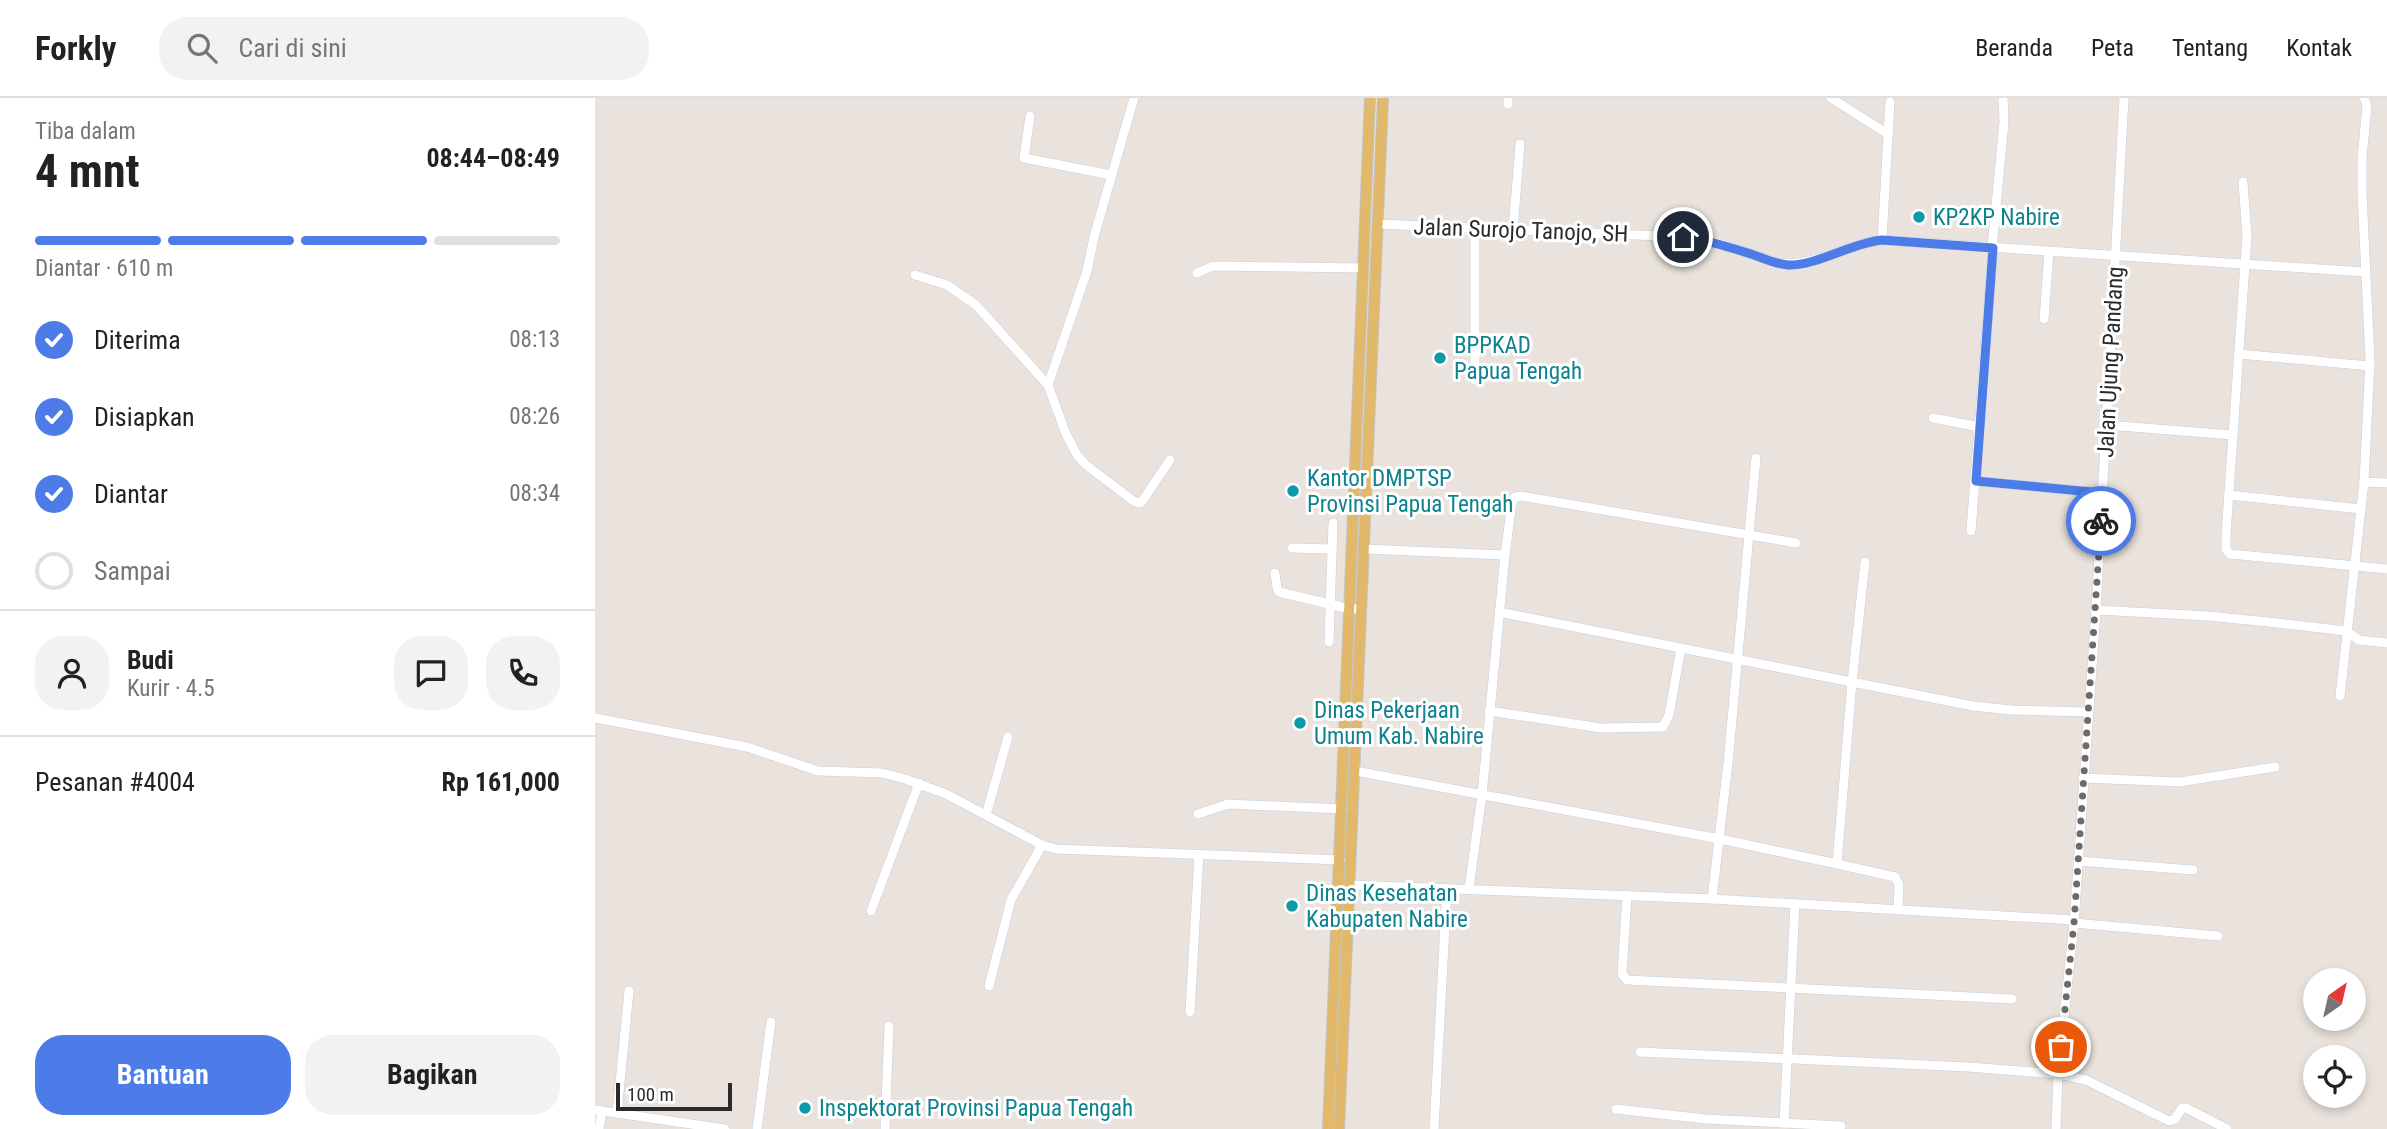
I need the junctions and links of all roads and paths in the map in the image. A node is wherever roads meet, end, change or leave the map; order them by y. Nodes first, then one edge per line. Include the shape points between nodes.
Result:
1 (1134, 98) edge
2 (1370, 98) edge
3 (1383, 98) edge
4 (1831, 98) edge
5 (2003, 98) edge
6 (2124, 98) edge
7 (2364, 98) edge
8 (1890, 102) dead end
9 (1030, 116) dead end
10 (1888, 134) junction
11 (1520, 144) dead end
12 (1111, 175) junction
13 (2243, 182) dead end
14 (1378, 224) junction
15 (1475, 228) junction
16 (1513, 230) junction
17 (1882, 240) junction
18 (1992, 248) junction
19 (2049, 252) junction
20 (2116, 257) junction
21 (2243, 265) junction
22 (1363, 268) junction
23 (2365, 272) junction
24 (1197, 273) dead end
25 (915, 275) dead end
26 (1361, 312) junction
27 (1374, 312) junction
28 (2044, 319) dead end
29 (2239, 354) junction
30 (2370, 366) junction
31 (1475, 380) dead end
32 (1048, 385) junction
33 (1933, 418) dead end
34 (2106, 425) junction
35 (1980, 427) junction
36 (2233, 435) junction
37 (1756, 458) dead end
38 (1170, 460) dead end
39 (1976, 481) junction
40 (2364, 482) junction
41 (2387, 483) edge
42 (2102, 493) junction
43 (2229, 495) junction
44 (2361, 509) junction
45 (1333, 523) dead end
46 (1971, 531) dead end
47 (1748, 535) junction
48 (1796, 543) dead end
49 (1292, 548) dead end
50 (1332, 549) junction
51 (1364, 549) junction
52 (1505, 555) junction
53 (1865, 562) dead end
54 (2355, 566) junction
55 (2387, 569) edge
56 (1275, 573) dead end
57 (1330, 604) junction
58 (1350, 609) junction
59 (1362, 609) junction
60 (2096, 610) junction
61 (1499, 611) junction
62 (2346, 631) junction
63 (1329, 642) dead end
64 (2387, 643) edge
65 (1681, 648) junction
66 (1737, 660) junction
67 (1852, 682) junction
68 (2340, 696) dead end
69 (1489, 711) junction
70 (2088, 712) junction
71 (595, 718) edge
72 (1009, 737) dead end
73 (2275, 767) dead end
74 (1355, 771) junction
75 (2083, 778) junction
76 (919, 783) junction
77 (1482, 795) junction
78 (1342, 808) junction
79 (1198, 814) dead end
80 (986, 815) junction
81 (1720, 839) junction
82 (1042, 845) junction
83 (1199, 854) junction
84 (1340, 860) junction
85 (2078, 861) junction
86 (1837, 864) junction
87 (2193, 870) dead end
88 (1350, 885) junction
89 (1447, 888) junction
90 (1469, 888) junction
91 (1627, 895) junction
92 (1712, 899) junction
93 (1795, 904) junction
94 (1898, 909) junction
95 (871, 911) dead end
96 (2073, 921) junction
97 (2218, 936) dead end
98 (989, 986) dead end
99 (1791, 989) junction
100 (629, 991) dead end
101 (2012, 999) dead end
102 (1190, 1012) dead end
103 (771, 1023) dead end
104 (889, 1026) dead end
105 (1640, 1052) dead end
106 (1788, 1060) junction
107 (2058, 1074) junction
108 (1616, 1109) dead end
109 (598, 1110) edge
110 (617, 1113) junction
111 (1784, 1123) junction
112 (1706, 1124) edge
113 (1841, 1126) dead end
114 (599, 1129) edge
115 (725, 1129) edge
116 (757, 1129) edge
117 (885, 1129) edge
118 (1328, 1129) edge
119 (1339, 1129) edge
120 (1434, 1129) edge
121 (2056, 1129) edge
122 (2227, 1129) edge

1 - 12 street
2 - 22 main road
3 - 14 main road
4 - 10 street
5 - 18 street
6 - 20 street, Jalan Ujung Pandang
7 - 23 street
8 - 10 street
9 - 12 street via 1027,160
10 - 17 street
11 - 16 street
12 - 32 street via 1087,271
13 - 21 street via 2247,236
14 - 15 street, Jalan Surojo Tanojo, SH
14 - 27 main road
15 - 16 street, Jalan Surojo Tanojo, SH
15 - 31 street
16 - 17 street, Jalan Surojo Tanojo, SH via 1693,238 1789,265
17 - 18 street, Jalan Surojo Tanojo, SH
18 - 19 street, Jalan Surojo Tanojo, SH
18 - 35 street
19 - 20 street, Jalan Surojo Tanojo, SH
19 - 28 street
20 - 21 street, Jalan Surojo Tanojo, SH
20 - 34 street, Jalan Ujung Pandang
21 - 23 street, Jalan Surojo Tanojo, SH
21 - 29 street
22 - 24 street via 1213,265
22 - 26 main road
23 - 30 street
25 - 32 street via 947,285 976,305
26 - 27 main road
26 - 58 main road
27 - 51 main road
29 - 30 street
29 - 36 street
30 - 40 street
32 - 38 street via 1081,460 1135,502 1142,502
33 - 35 street
34 - 36 street
34 - 42 street, Jalan Ujung Pandang
35 - 39 street
36 - 43 street
37 - 47 street
39 - 42 street
39 - 46 street
40 - 41 street
40 - 44 street
42 - 60 street, Jalan Ujung Pandang
43 - 44 street
43 - 54 street via 2226,548 2230,554
44 - 54 street
45 - 50 street
47 - 48 street
47 - 52 street via 1516,496
47 - 66 street
49 - 50 street
50 - 57 street
51 - 52 street
51 - 59 main road
52 - 61 street
53 - 67 street
54 - 55 street
54 - 62 street
56 - 57 street via 1279,592
57 - 58 street
57 - 63 street
58 - 59 street
58 - 78 main road
59 - 74 main road
60 - 62 street
60 - 70 street, Jalan Ujung Pandang
61 - 65 street
61 - 69 street
62 - 64 street via 2359,640
62 - 68 street
65 - 66 street
65 - 69 street via 1663,727 1601,729
66 - 67 street
66 - 81 street
67 - 70 street via 1983,707
67 - 86 street
69 - 77 street
70 - 75 street, Jalan Ujung Pandang
71 - 76 street via 747,747 818,771 882,773
72 - 80 street
73 - 75 street via 2179,782
74 - 77 street
74 - 88 main road
75 - 85 street, Jalan Ujung Pandang
76 - 80 street
76 - 95 street
77 - 81 street
77 - 90 street
78 - 79 street via 1228,804
78 - 84 main road
80 - 82 street
81 - 86 street
81 - 92 street
82 - 83 street
82 - 98 street via 1013,896
83 - 84 street
83 - 102 street
84 - 118 main road
85 - 87 street
85 - 96 street, Jalan Ujung Pandang
86 - 94 street via 1895,877
88 - 89 street
88 - 119 main road
89 - 90 street
89 - 120 street
90 - 91 street
91 - 92 street
91 - 99 street via 1622,974 1627,980
92 - 93 street
93 - 94 street
93 - 99 street
94 - 96 street
96 - 97 street
96 - 107 street, Jalan Ujung Pandang
99 - 101 street
99 - 106 street
100 - 110 street
103 - 116 street
104 - 117 street
105 - 106 street
106 - 107 street
106 - 111 street
107 - 121 street, Jalan Ujung Pandang
107 - 122 street via 2086,1080 2168,1120 2186,1108
108 - 112 street
109 - 110 street
109 - 114 street
110 - 115 street
111 - 112 street
111 - 113 street

